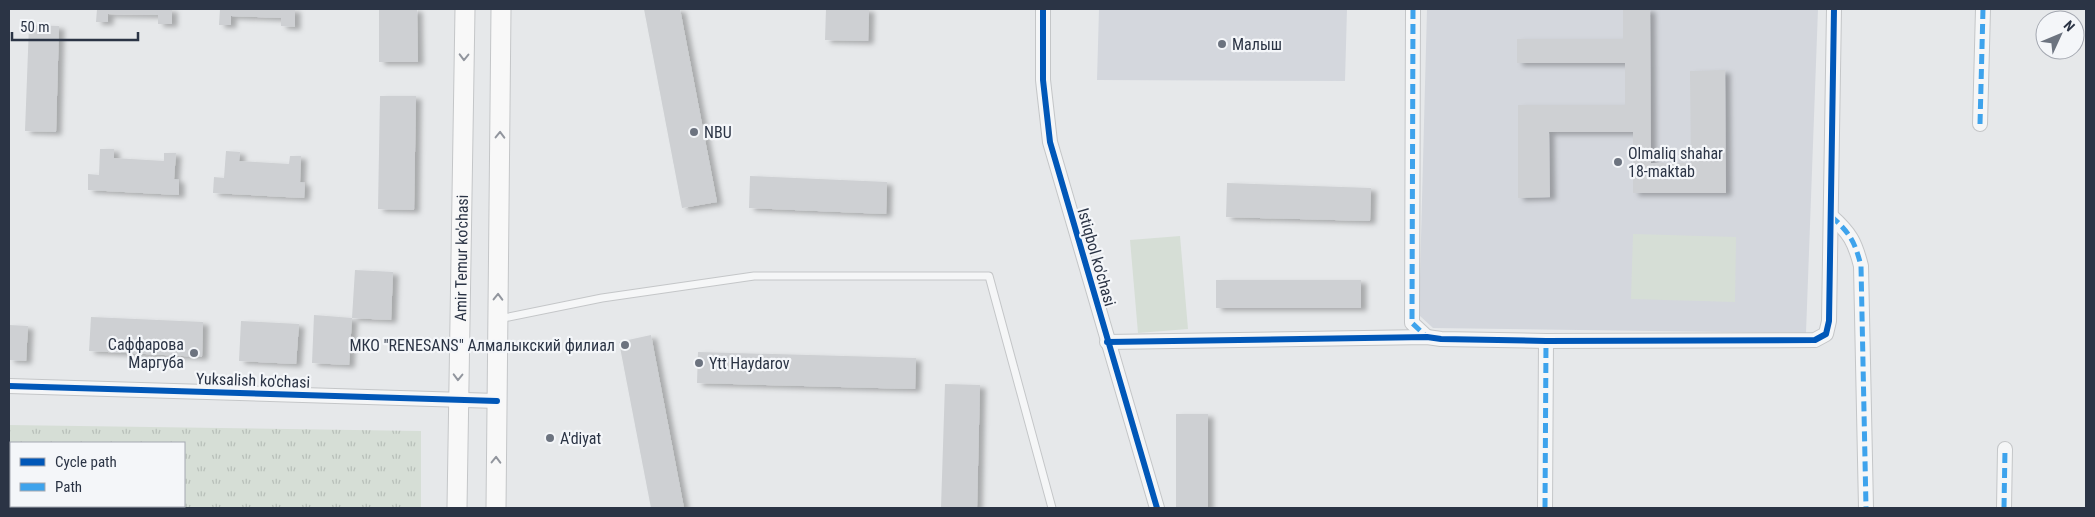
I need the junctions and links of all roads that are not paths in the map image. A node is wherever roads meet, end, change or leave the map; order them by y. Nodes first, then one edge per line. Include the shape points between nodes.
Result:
1 (466, 9) edge
2 (501, 9) edge
3 (1043, 9) edge
4 (1413, 9) edge
5 (1834, 9) edge
6 (1983, 9) edge
7 (1980, 124) dead end
8 (1831, 216) junction
9 (498, 320) junction
10 (1427, 337) junction
11 (1546, 341) junction
12 (1108, 342) junction
13 (9, 386) edge
14 (458, 400) junction
15 (497, 401) junction
16 (2005, 448) dead end
17 (457, 508) edge
18 (496, 508) edge
19 (1052, 508) edge
20 (1157, 508) edge
21 (1545, 508) edge
22 (1866, 508) edge
23 (2004, 508) edge

1 -> 14 main road, Amir Temur ko'chasi
9 -> 2 main road
3 - 12 street, Istiqbol ko'chasi via 1043,80 1050,142
4 - 10 street via 1412,322
5 - 8 street
6 - 7 street
8 - 11 street via 1830,320 1826,334 1815,340
8 - 22 street via 1848,232 1861,266
9 - 15 main road
9 - 19 lane via 602,298 754,276 989,276
10 - 11 street
10 - 12 street
11 - 21 street
12 - 20 street, Istiqbol ko'chasi
13 - 14 street, Yuksalish ko'chasi
14 - 15 street, Yuksalish ko'chasi
14 - 17 main road, Amir Temur ko'chasi
18 -> 15 main road
16 - 23 street

